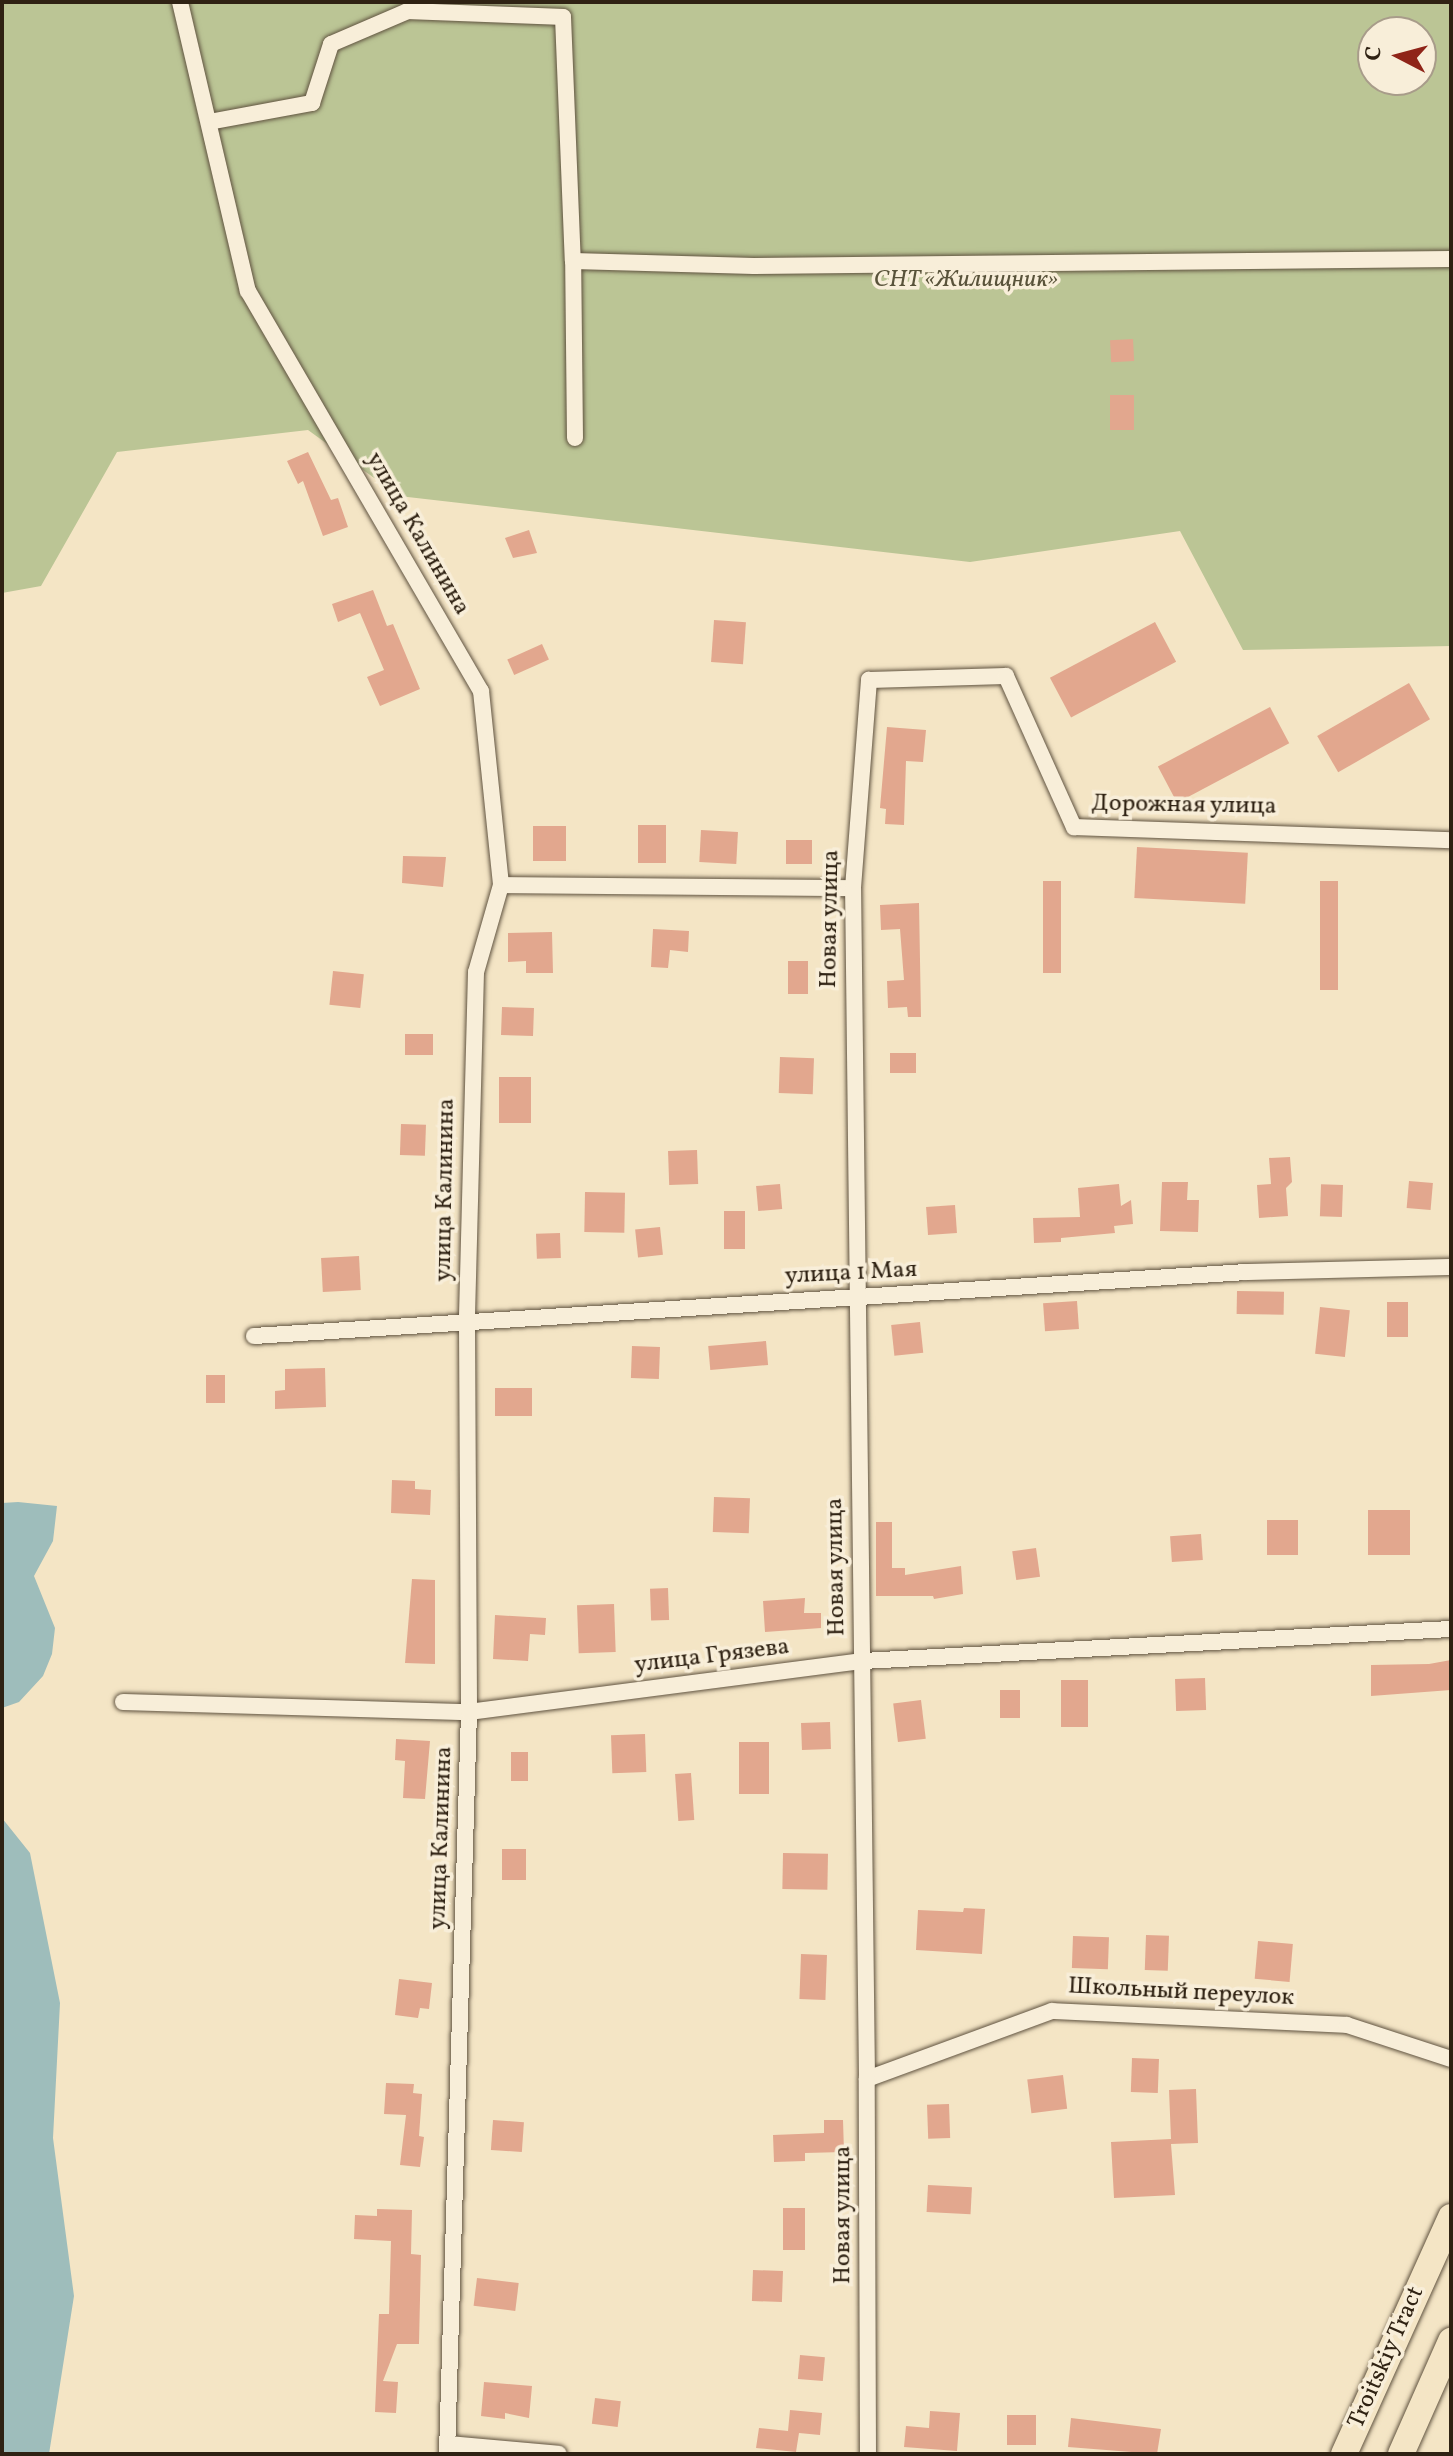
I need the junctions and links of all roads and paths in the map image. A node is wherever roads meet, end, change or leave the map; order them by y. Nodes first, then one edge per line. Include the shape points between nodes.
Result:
1 (180, 2) edge
2 (408, 7) edge
3 (563, 9) edge
4 (209, 122) junction
5 (1451, 259) edge
6 (573, 261) junction
7 (575, 438) dead end
8 (869, 680) joint
9 (1451, 840) edge
10 (501, 885) junction
11 (853, 888) junction
12 (1451, 1267) edge
13 (856, 1298) junction
14 (467, 1324) junction
15 (254, 1336) dead end
16 (1451, 1629) edge
17 (863, 1661) junction
18 (123, 1702) dead end
19 (469, 1712) junction
20 (1451, 2059) edge
21 (867, 2079) junction
22 (1451, 2217) edge
23 (1451, 2341) edge
24 (448, 2449) edge
25 (559, 2454) edge
26 (868, 2454) edge
27 (1344, 2454) edge
28 (1401, 2454) edge

1 - 4 street, улица Калинина
2 - 3 street
2 - 4 street via 331,44 312,103
3 - 6 street
4 - 10 street, улица Калинина via 248,291 481,691
5 - 6 street via 784,266
6 - 7 street
8 - 9 street, Дорожная улица via 1006,676 1074,827
8 - 11 street, Новая улица
10 - 11 street
10 - 14 street, улица Калинина via 476,972
11 - 13 street, Новая улица
12 - 13 street, улица 1 Мая via 1246,1272
13 - 14 street, улица 1 Мая
13 - 17 street, Новая улица
14 - 15 street, улица 1 Мая
14 - 19 street, улица Калинина
16 - 17 street, улица Грязева
17 - 19 street, улица Грязева
17 - 21 street, Новая улица
18 - 19 street, улица Грязева
19 - 24 street, улица Калинина
20 - 21 street, Школьный переулок via 1347,2025 1052,2011
21 - 26 street, Новая улица
22 - 27 main road, Troitskiy Tract
23 - 28 main road
24 - 25 street

